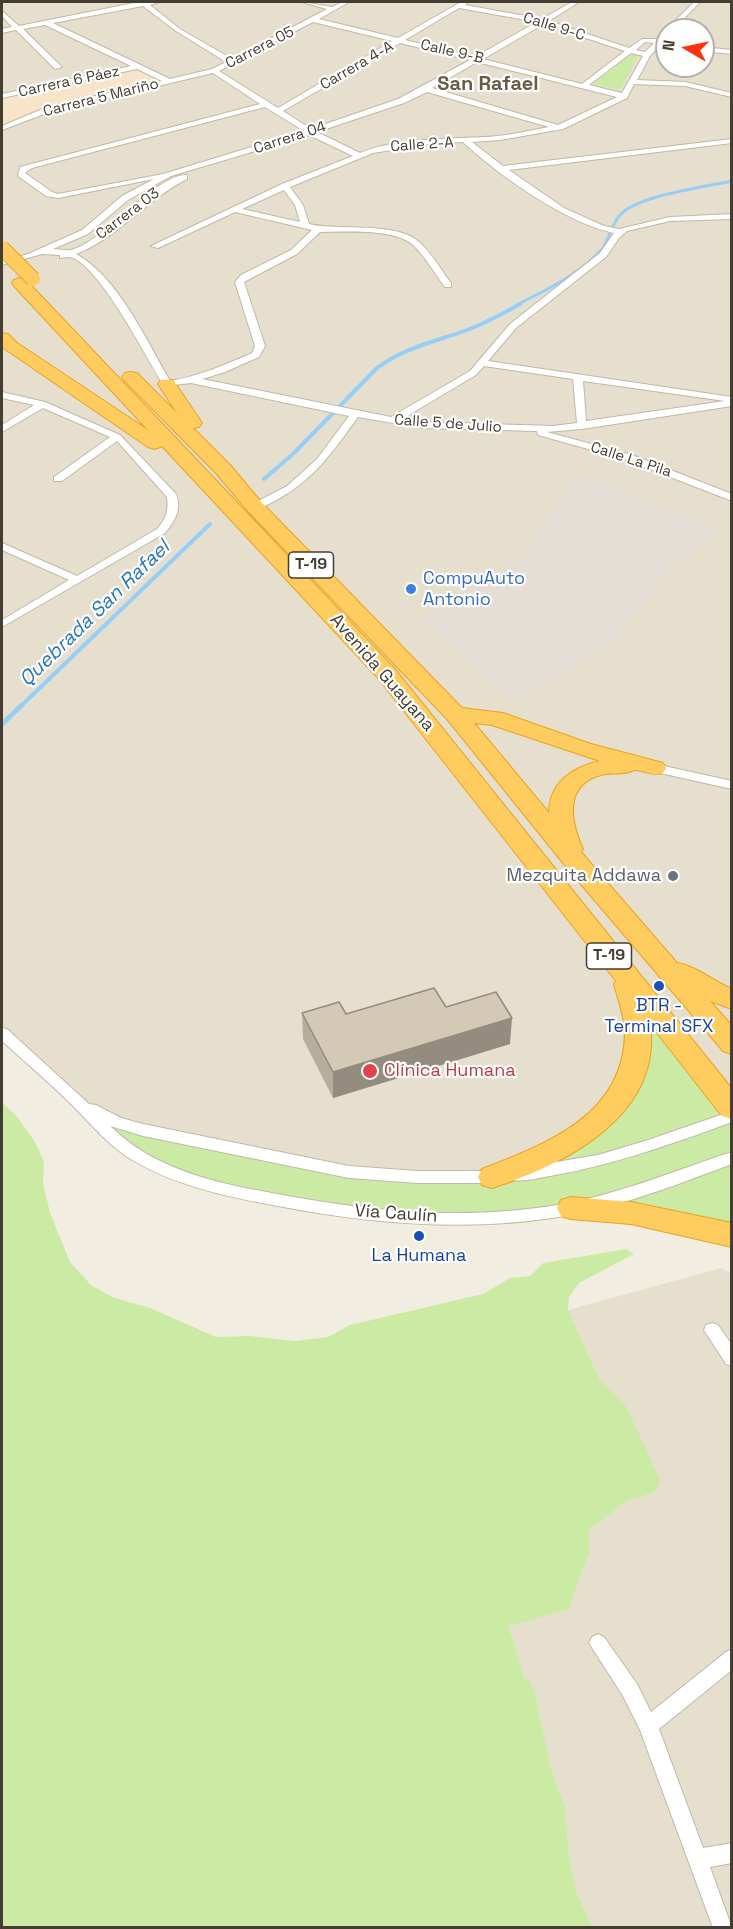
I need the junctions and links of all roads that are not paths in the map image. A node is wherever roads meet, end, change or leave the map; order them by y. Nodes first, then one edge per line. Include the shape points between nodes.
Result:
1 (143, 2) edge
2 (156, 2) edge
3 (305, 2) edge
4 (346, 2) edge
5 (576, 2) edge
6 (697, 2) edge
7 (462, 4) edge
8 (334, 9) junction
9 (2, 13) edge
10 (681, 18) edge
11 (314, 20) junction
12 (539, 21) junction
13 (47, 23) junction
14 (18, 28) junction
15 (2, 31) edge
16 (402, 40) junction
17 (655, 41) edge
18 (732, 44) edge
19 (655, 48) edge
20 (629, 50) junction
21 (715, 50) edge
22 (719, 50) junction
23 (732, 52) edge
24 (647, 55) junction
25 (479, 58) junction
26 (232, 62) junction
27 (58, 67) dead end
28 (137, 67) junction
29 (214, 71) junction
30 (168, 81) junction
31 (632, 82) junction
32 (584, 86) junction
33 (426, 89) junction
34 (732, 95) edge
35 (2, 96) edge
36 (624, 96) junction
37 (267, 104) junction
38 (278, 111) junction
39 (560, 127) junction
40 (2, 128) edge
41 (310, 132) junction
42 (732, 141) edge
43 (467, 142) junction
44 (253, 150) junction
45 (358, 155) junction
46 (503, 168) junction
47 (168, 174) junction
48 (285, 186) junction
49 (237, 210) junction
50 (732, 216) edge
51 (305, 225) junction
52 (318, 229) junction
53 (617, 232) junction
54 (155, 246) dead end
55 (2, 247) edge
56 (42, 252) junction
57 (70, 254) junction
58 (2, 264) edge
59 (2, 272) edge
60 (26, 281) junction
61 (448, 285) dead end
62 (2, 338) edge
63 (481, 363) junction
64 (578, 377) junction
65 (191, 380) junction
66 (167, 384) junction
67 (2, 395) edge
68 (732, 401) edge
69 (42, 404) junction
70 (350, 413) junction
71 (393, 420) junction
72 (582, 426) junction
73 (2, 429) edge
74 (528, 429) junction
75 (117, 436) junction
76 (212, 472) junction
77 (58, 479) dead end
78 (732, 498) edge
79 (255, 507) junction
80 (2, 546) edge
81 (77, 580) junction
82 (2, 624) edge
83 (454, 714) junction
84 (655, 768) junction
85 (732, 785) edge
86 (577, 863) junction
87 (659, 959) junction
88 (625, 975) junction
89 (732, 1000) edge
90 (2, 1033) edge
91 (732, 1044) edge
92 (80, 1104) junction
93 (732, 1109) edge
94 (732, 1116) edge
95 (732, 1158) edge
96 (492, 1177) junction
97 (571, 1208) junction
98 (732, 1235) edge
99 (712, 1330) dead end
100 (732, 1359) edge
101 (598, 1643) dead end
102 (732, 1658) edge
103 (648, 1726) junction
104 (732, 1853) edge
105 (697, 1858) junction
106 (723, 1928) edge

1 - 2 street
1 - 13 street
1 - 26 street via 178,30
3 - 8 street
4 - 8 street, Carrera 05
5 - 12 street, Carrera 04
6 - 10 street
7 - 12 street, Calle 9-C
7 - 16 street, Carrera 4-A
8 - 11 street, Carrera 05
9 - 14 street
11 - 16 street, Calle 9-B
11 - 26 street, Carrera 05
12 - 20 street, Calle 9-C
12 - 25 street, Carrera 04
13 - 14 street
13 - 28 street
14 - 15 street
14 - 27 street
16 - 25 street, Calle 9-B
16 - 38 street, Carrera 4-A
17 - 20 street via 644,40
18 - 22 street
19 - 24 street
20 - 24 street, Calle 9-C
20 - 32 street
21 - 22 street
22 - 23 street
24 - 31 street
25 - 32 street, Calle 9-B
25 - 33 street, Carrera 04
26 - 29 street, Carrera 05
28 - 30 street
28 - 35 street, Carrera 6 Páez
29 - 30 street, Carrera 05
29 - 37 street
30 - 40 street, Carrera 5 Mariño via 50,109
31 - 34 street via 685,84
31 - 36 street
32 - 36 street, Calle 9-B
33 - 39 street
33 - 41 street, Carrera 04
36 - 39 street, Calle 2-A
37 - 38 street
37 - 47 street via 29,166 21,174 58,196
38 - 41 street
39 - 43 street, Calle 2-A
41 - 44 street, Carrera 04
41 - 45 street
42 - 46 street
43 - 45 street, Calle 2-A via 387,147
43 - 46 street
44 - 47 street, Carrera 04
44 - 57 street, Carrera 03 via 172,182 100,237
45 - 48 street, Calle 2-A
46 - 53 street via 565,212 596,228
47 - 56 street, Carrera 04 via 125,198 85,232
48 - 49 street, Calle 2-A
48 - 51 street
49 - 51 street
49 - 54 street, Calle 2-A
50 - 53 street via 670,219
51 - 52 street
52 - 61 street via 379,231 405,237 416,243
52 - 65 street via 294,252 239,282 260,346 256,355
53 - 63 street via 603,255 513,326
55 - 60 highway, Avenida Guayana / T-19, bridge
56 - 57 street
56 - 58 street, Carrera 04
57 - 59 street, Carrera 03
57 - 66 street via 102,281
58 - 60 highway, Avenida Guayana / T-19
60 - 76 highway, Avenida Guayana / T-19
62 - 76 highway
63 - 64 street
63 - 71 street via 473,373
64 - 68 street
64 - 72 street
65 - 66 street, Calle 5 de Julio
65 - 70 street, Calle 5 de Julio
66 - 76 highway
67 - 69 street
68 - 72 street, Calle 5 de Julio
69 - 73 street
69 - 75 street
70 - 71 street, Calle 5 de Julio
70 - 79 street via 321,461 291,488
71 - 74 street, Calle 5 de Julio via 422,425
72 - 74 street, Calle 5 de Julio
74 - 78 street, Calle La Pila via 628,457
75 - 77 street
75 - 81 street via 172,496 171,520 161,531
76 - 79 highway, Avenida Guayana / T-19
76 - 88 highway, Avenida Guayana / T-19 via 386,673
79 - 83 highway, Avenida Guayana / T-19
80 - 81 street
81 - 82 street
83 - 84 highway via 495,718 583,749
83 - 86 highway, Avenida Guayana / T-19
84 - 85 street
84 - 86 highway via 594,768 573,781 561,802 561,826
86 - 87 highway, Avenida Guayana / T-19
87 - 89 highway via 704,988
87 - 91 highway, Avenida Guayana / T-19
88 - 93 highway, Avenida Guayana / T-19
88 - 96 highway via 638,1034 634,1061 622,1093 590,1130 568,1145
90 - 92 street, Vía Caulín
92 - 96 street, Vía Caulín via 142,1130 350,1172
92 - 97 street, Vía Caulín via 134,1154 179,1176 230,1191 337,1210 398,1216 510,1216
94 - 96 street, Vía Caulín via 599,1162
95 - 97 street, Vía Caulín via 639,1191
97 - 98 highway via 663,1219
99 - 100 street
101 - 103 street via 630,1690
102 - 103 street
103 - 105 street
104 - 105 street
105 - 106 street

